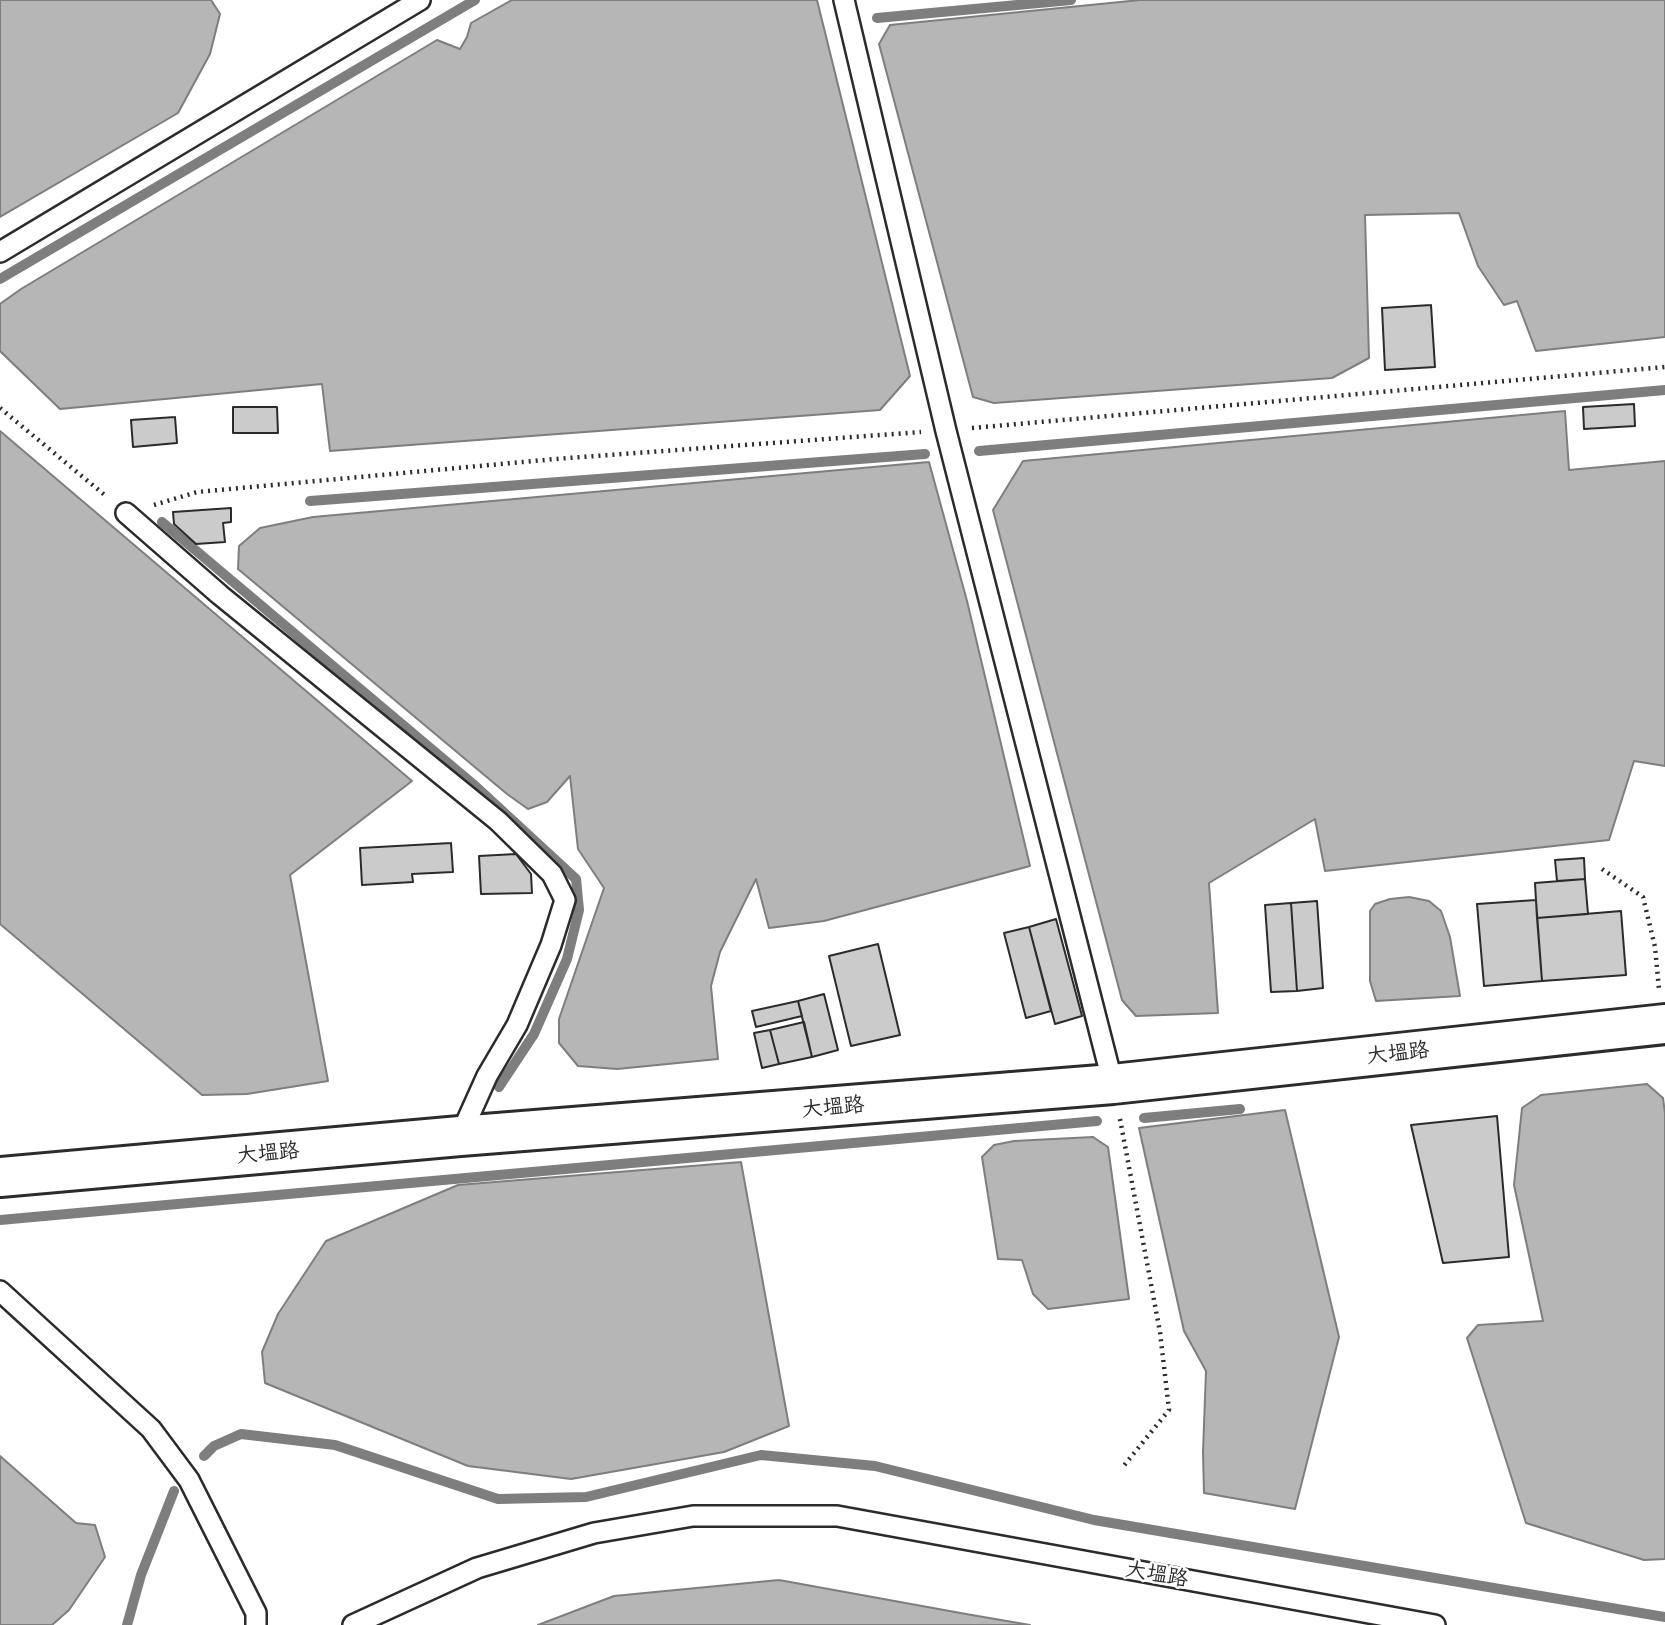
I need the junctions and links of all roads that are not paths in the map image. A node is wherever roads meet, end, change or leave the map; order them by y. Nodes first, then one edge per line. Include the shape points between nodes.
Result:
1 (420, 0) edge
2 (844, 0) edge
3 (0, 253) edge
4 (126, 513) road end
5 (1663, 1024) edge
6 (1113, 1084) junction
7 (460, 1136) junction
8 (0, 1177) edge
9 (0, 1291) edge
10 (256, 1625) edge
11 (353, 1625) edge
12 (1435, 1625) edge

1 - 3 lane
2 - 6 lane via 946,431
4 - 7 lane via 498,821 552,874 565,900 551,945 517,1025
5 - 6 street, 大塭路
6 - 7 street, 大塭路
7 - 8 street, 大塭路
9 - 10 lane via 151,1429 195,1490 257,1613
11 - 12 lane, 大塭路 via 477,1568 594,1533 692,1516 836,1516

